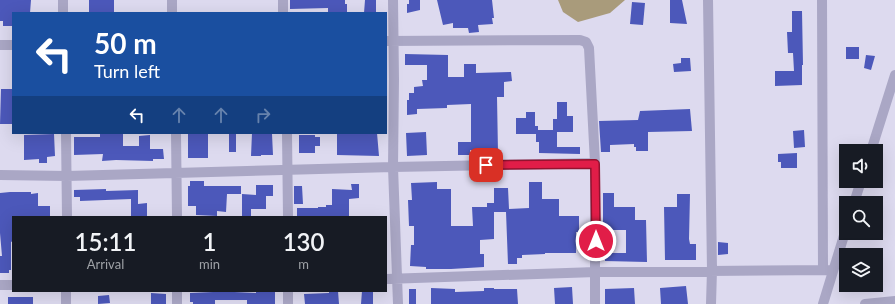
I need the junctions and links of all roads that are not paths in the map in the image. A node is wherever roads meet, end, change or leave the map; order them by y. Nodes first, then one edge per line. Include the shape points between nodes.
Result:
1 (63, 0) edge
2 (172, 0) edge
3 (283, 0) edge
4 (393, 0) edge
5 (708, 0) edge
6 (822, 0) edge
7 (63, 12) edge
8 (172, 12) edge
9 (283, 12) edge
10 (390, 41) edge
11 (0, 45) edge
12 (12, 45) edge
13 (895, 75) edge
14 (66, 134) edge
15 (176, 134) edge
16 (287, 134) edge
17 (873, 144) edge
18 (595, 164) junction
19 (393, 167) junction
20 (288, 170) junction
21 (177, 173) junction
22 (0, 175) edge
23 (67, 176) junction
24 (67, 216) edge
25 (177, 216) edge
26 (288, 216) edge
27 (841, 240) edge
28 (712, 270) junction
29 (828, 270) junction
30 (596, 272) junction
31 (387, 279) edge
32 (398, 279) junction
33 (12, 285) edge
34 (0, 286) edge
35 (66, 292) edge
36 (177, 292) edge
37 (288, 292) edge
38 (895, 301) edge
39 (66, 304) edge
40 (177, 304) edge
41 (288, 304) edge
42 (398, 304) edge
43 (595, 304) edge
44 (711, 304) edge
45 (823, 304) edge
46 (865, 304) edge

1 - 7 street
2 - 8 street
3 - 9 street
4 - 10 street
5 - 28 street
6 - 29 street
10 - 18 street via 586,42 589,48
10 - 19 street
11 - 12 street
13 - 17 street
14 - 23 street
15 - 21 street
16 - 20 street
18 - 19 street
18 - 30 street
19 - 20 street
19 - 32 street
20 - 21 street
20 - 26 street
21 - 23 street
21 - 25 street
22 - 23 street
23 - 24 street
27 - 29 street
28 - 29 street
28 - 30 street
28 - 44 street
29 - 45 street
30 - 32 street
30 - 43 street
31 - 32 street
32 - 42 street
33 - 34 street
35 - 39 street
36 - 40 street
37 - 41 street
38 - 46 street

